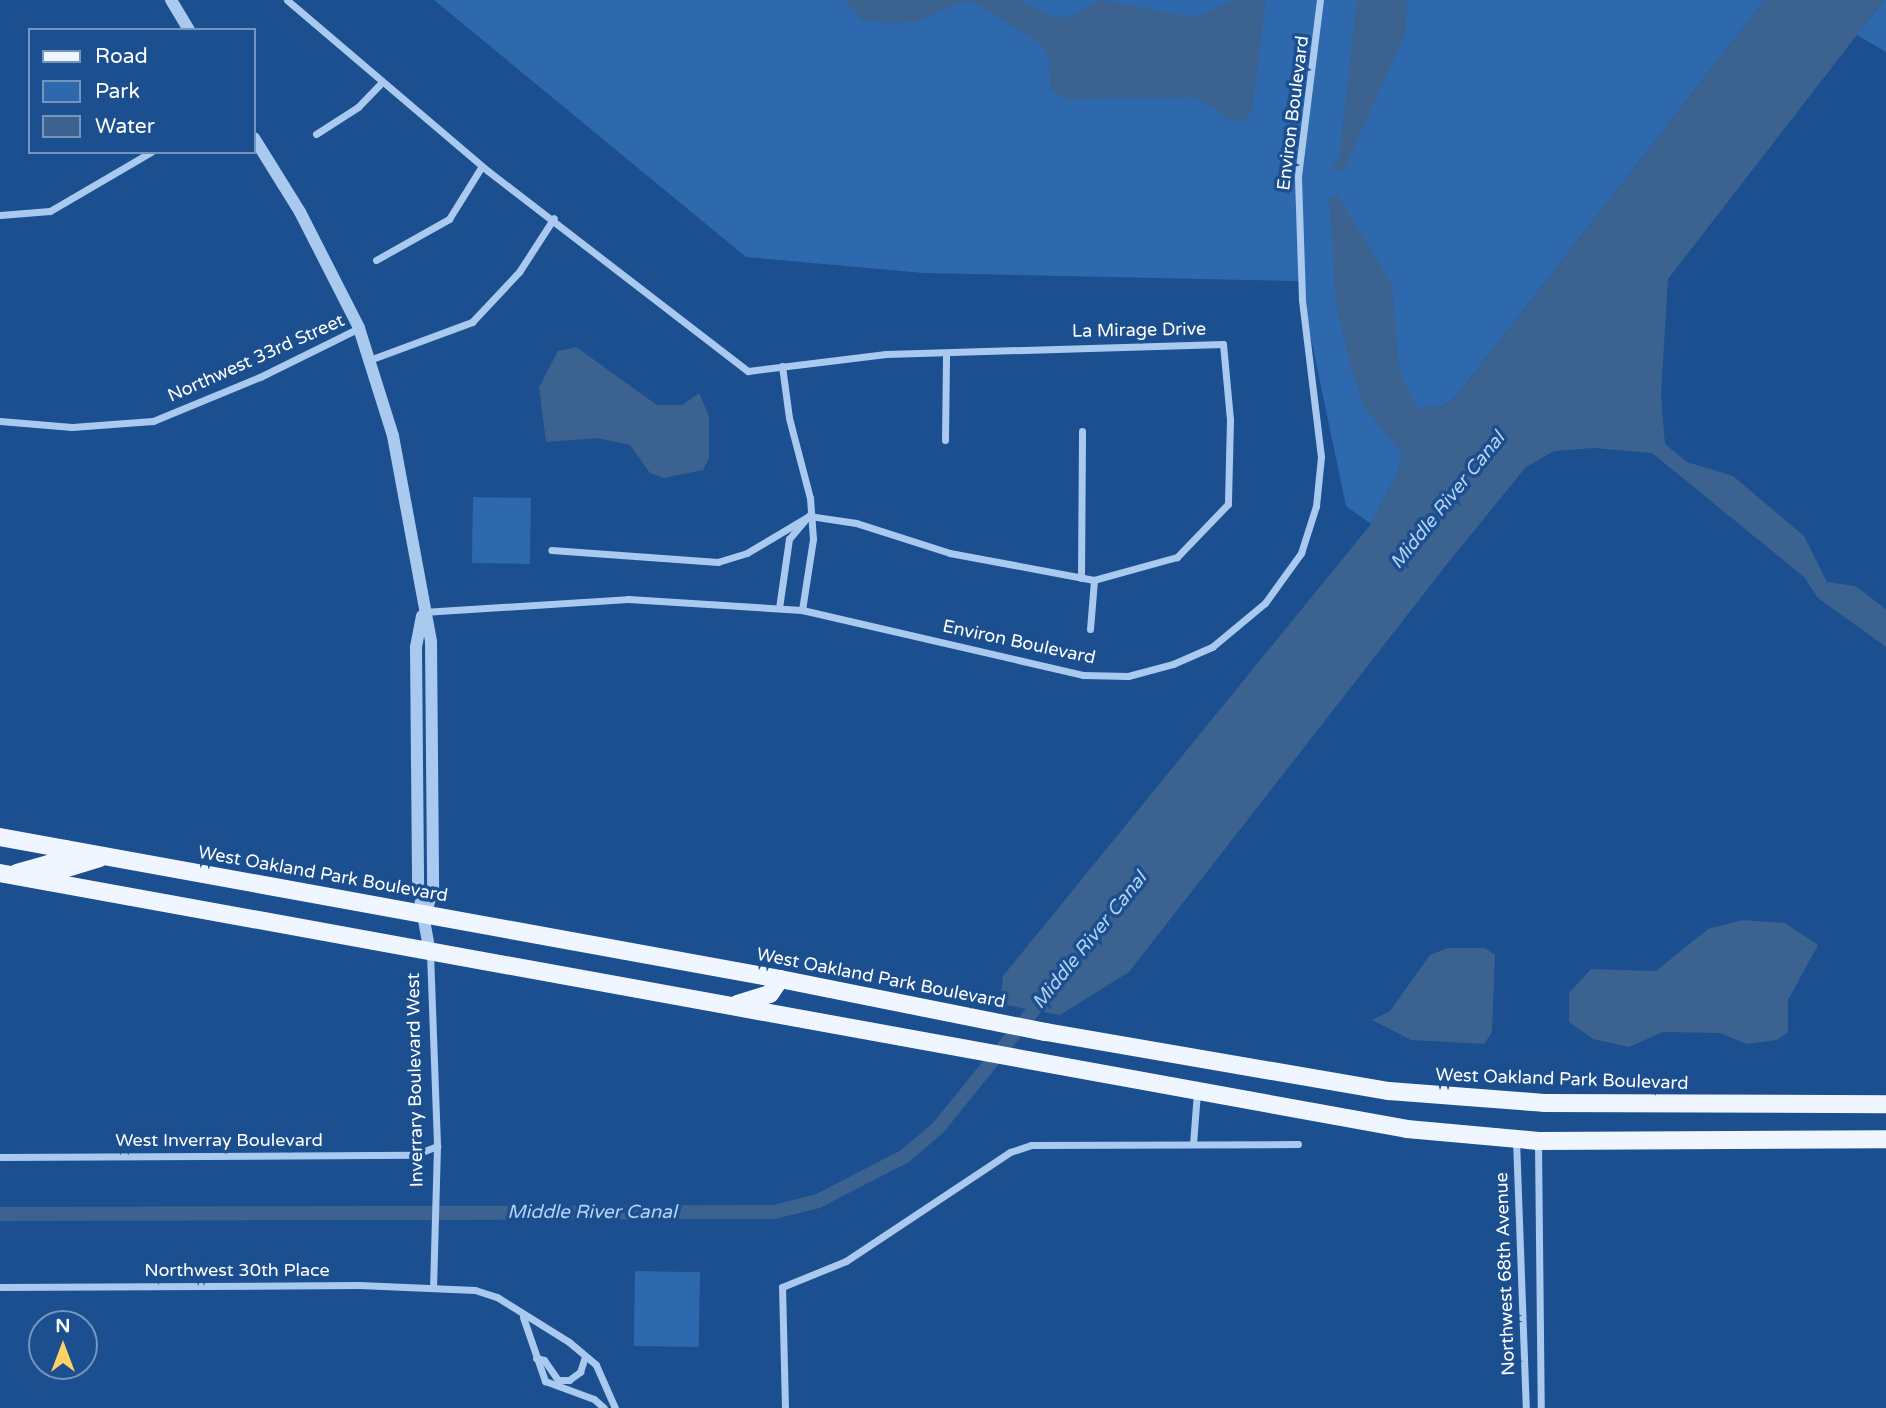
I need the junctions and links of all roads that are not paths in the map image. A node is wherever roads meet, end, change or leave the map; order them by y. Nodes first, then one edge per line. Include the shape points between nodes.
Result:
1 (171, 0) edge
2 (287, 0) edge
3 (1320, 0) edge
4 (188, 28) edge
5 (381, 83) junction
6 (316, 134) dead end
7 (256, 141) edge
8 (148, 154) edge
9 (482, 166) junction
10 (0, 215) edge
11 (554, 218) junction
12 (376, 260) dead end
13 (359, 328) junction
14 (946, 353) junction
15 (372, 359) junction
16 (782, 366) junction
17 (0, 421) edge
18 (1082, 431) dead end
19 (945, 440) dead end
20 (809, 516) junction
21 (551, 550) dead end
22 (1081, 578) junction
23 (1094, 580) junction
24 (779, 608) junction
25 (802, 610) junction
26 (423, 612) junction
27 (1090, 629) dead end
28 (0, 837) edge
29 (65, 849) junction
30 (105, 856) junction
31 (5, 874) edge
32 (50, 882) junction
33 (425, 915) junction
34 (430, 953) junction
35 (780, 979) junction
36 (727, 1006) junction
37 (1197, 1092) junction
38 (1886, 1104) edge
39 (1516, 1139) junction
40 (1886, 1139) edge
41 (1538, 1141) junction
42 (1193, 1144) junction
43 (1298, 1144) dead end
44 (438, 1146) junction
45 (0, 1157) edge
46 (433, 1286) junction
47 (0, 1287) edge
48 (523, 1317) junction
49 (585, 1357) junction
50 (536, 1358) junction
51 (604, 1408) edge
52 (615, 1408) edge
53 (785, 1408) edge
54 (1526, 1408) edge
55 (1541, 1408) edge

1 - 4 street
2 - 5 street
3 - 25 street, Environ Boulevard via 1298,176 1302,299 1321,457 1318,489 1301,553 1265,603 1212,647 1128,676 1055,670
5 - 6 street via 358,107
5 - 9 street
7 - 13 street, Inverrary Boulevard West via 300,212
8 - 10 street via 50,211
9 - 11 street
9 - 12 street via 449,219
11 - 15 street via 519,272 472,322
11 - 16 street via 648,298 748,371
13 - 15 street, Inverrary Boulevard West
13 - 17 street, Northwest 33rd Street via 260,377 153,421 72,427
14 - 16 street, La Mirage Drive
14 - 19 street
14 - 23 street, La Mirage Drive via 1223,344 1230,420 1228,504 1177,557
15 - 26 street, Inverrary Boulevard West via 393,436
16 - 20 street via 789,418 810,498
18 - 22 street
20 - 21 street via 747,552 718,562
20 - 22 street, La Mirage Drive via 856,523 950,553
20 - 24 street via 789,539
20 - 25 street via 813,539
22 - 23 street, La Mirage Drive
23 - 27 street
24 - 25 street, Environ Boulevard
24 - 26 street, Environ Boulevard via 628,599
26 - 33 street, Inverrary Boulevard West via 416,648 416,717 418,887
26 - 33 street, Inverrary Boulevard West via 431,642 435,742 433,889
28 - 29 main road, West Oakland Park Boulevard
29 - 30 main road, West Oakland Park Boulevard
29 - 31 main road via 51,863
30 - 32 main road via 64,869
30 - 33 main road, West Oakland Park Boulevard
31 - 32 main road
32 - 34 main road
33 - 34 street, Inverrary Boulevard West
33 - 35 main road, West Oakland Park Boulevard
34 - 36 main road
34 - 44 street, Inverrary Boulevard West
35 - 36 main road via 770,994
35 - 38 main road, West Oakland Park Boulevard via 1046,1032 1389,1091 1479,1101
36 - 37 main road
37 - 39 main road via 1371,1124
37 - 42 street
39 - 41 main road
39 - 54 street, Northwest 68th Avenue
40 - 41 main road
41 - 55 street, Northwest 68th Avenue
42 - 43 street
42 - 53 street via 1031,1146 1010,1152 845,1261 782,1287
44 - 45 street, West Inverray Boulevard via 414,1154
44 - 46 street, Inverrary Boulevard West
46 - 47 street, Northwest 30th Place
46 - 48 street, Northwest 30th Place via 497,1297
48 - 49 street, Northwest 30th Place via 569,1342
48 - 50 street
49 - 50 street via 580,1373 569,1380 558,1380 544,1360
49 - 52 street, Northwest 30th Place via 607,1384
50 - 51 street via 545,1381 594,1399

